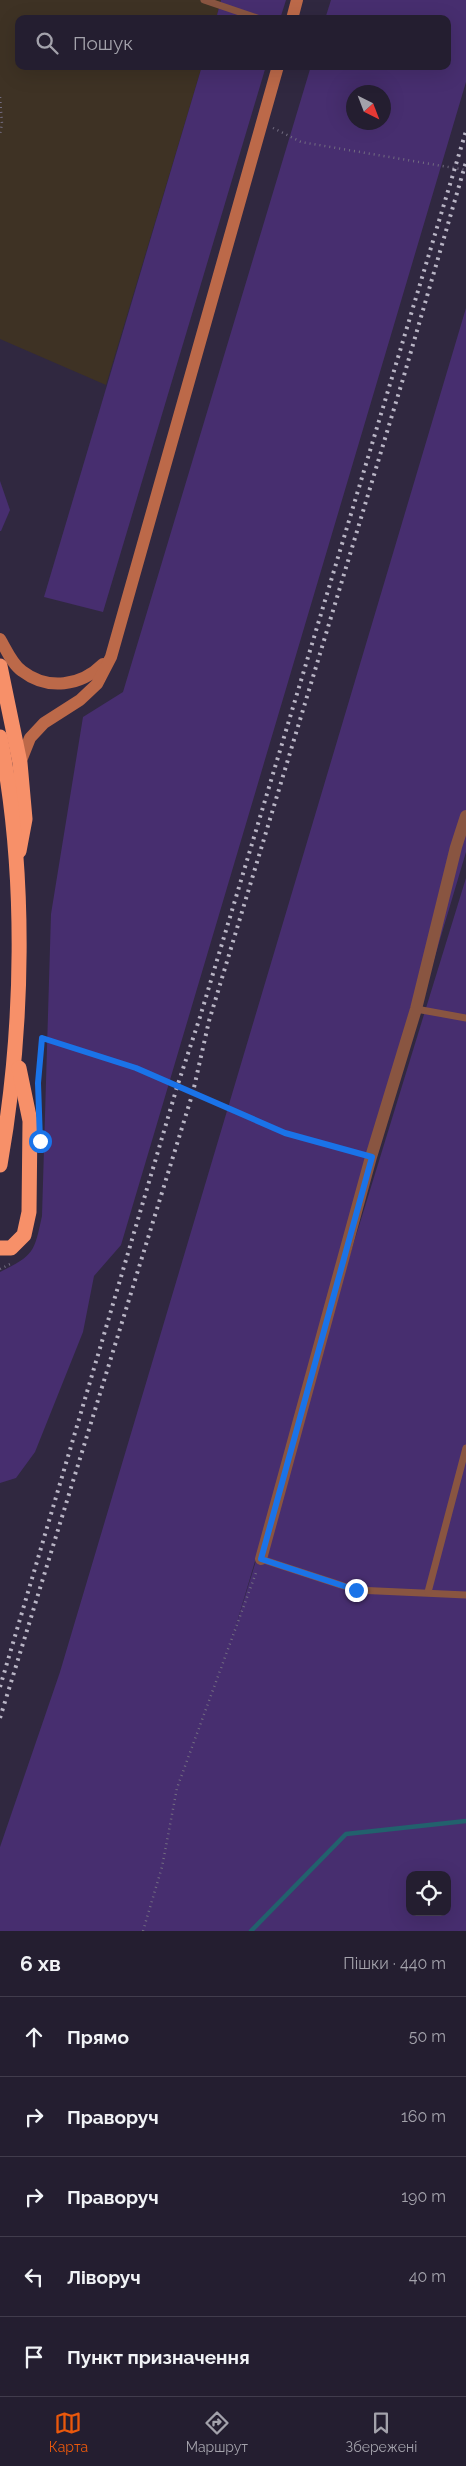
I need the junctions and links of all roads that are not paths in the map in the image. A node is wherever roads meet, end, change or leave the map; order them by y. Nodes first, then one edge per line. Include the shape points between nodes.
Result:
1 (204, 0) edge
2 (297, 0) edge
3 (248, 15) edge
4 (293, 15) edge
5 (277, 70) edge
6 (0, 639) edge
7 (111, 657) junction
8 (0, 666) edge
9 (0, 737) edge
10 (20, 764) junction
11 (466, 816) edge
12 (461, 849) edge
13 (16, 867) junction
14 (416, 1010) junction
15 (466, 1018) edge
16 (16, 1051) junction
17 (0, 1165) edge
18 (0, 1248) edge
19 (466, 1448) edge
20 (261, 1559) joint
21 (428, 1592) junction
22 (466, 1595) edge

1 - 3 lane
2 - 4 street
5 - 7 street
6 - 7 street via 21,671 53,685 93,674
7 - 10 street via 97,684 30,738
8 - 10 highway
9 - 13 highway
10 - 13 highway via 25,819
11 - 12 street
12 - 14 street
13 - 16 highway
14 - 15 lane
14 - 20 street
16 - 17 highway
16 - 18 highway via 30,1121 29,1212 24,1235 10,1248
19 - 21 lane
20 - 21 lane via 356,1590
21 - 22 lane

